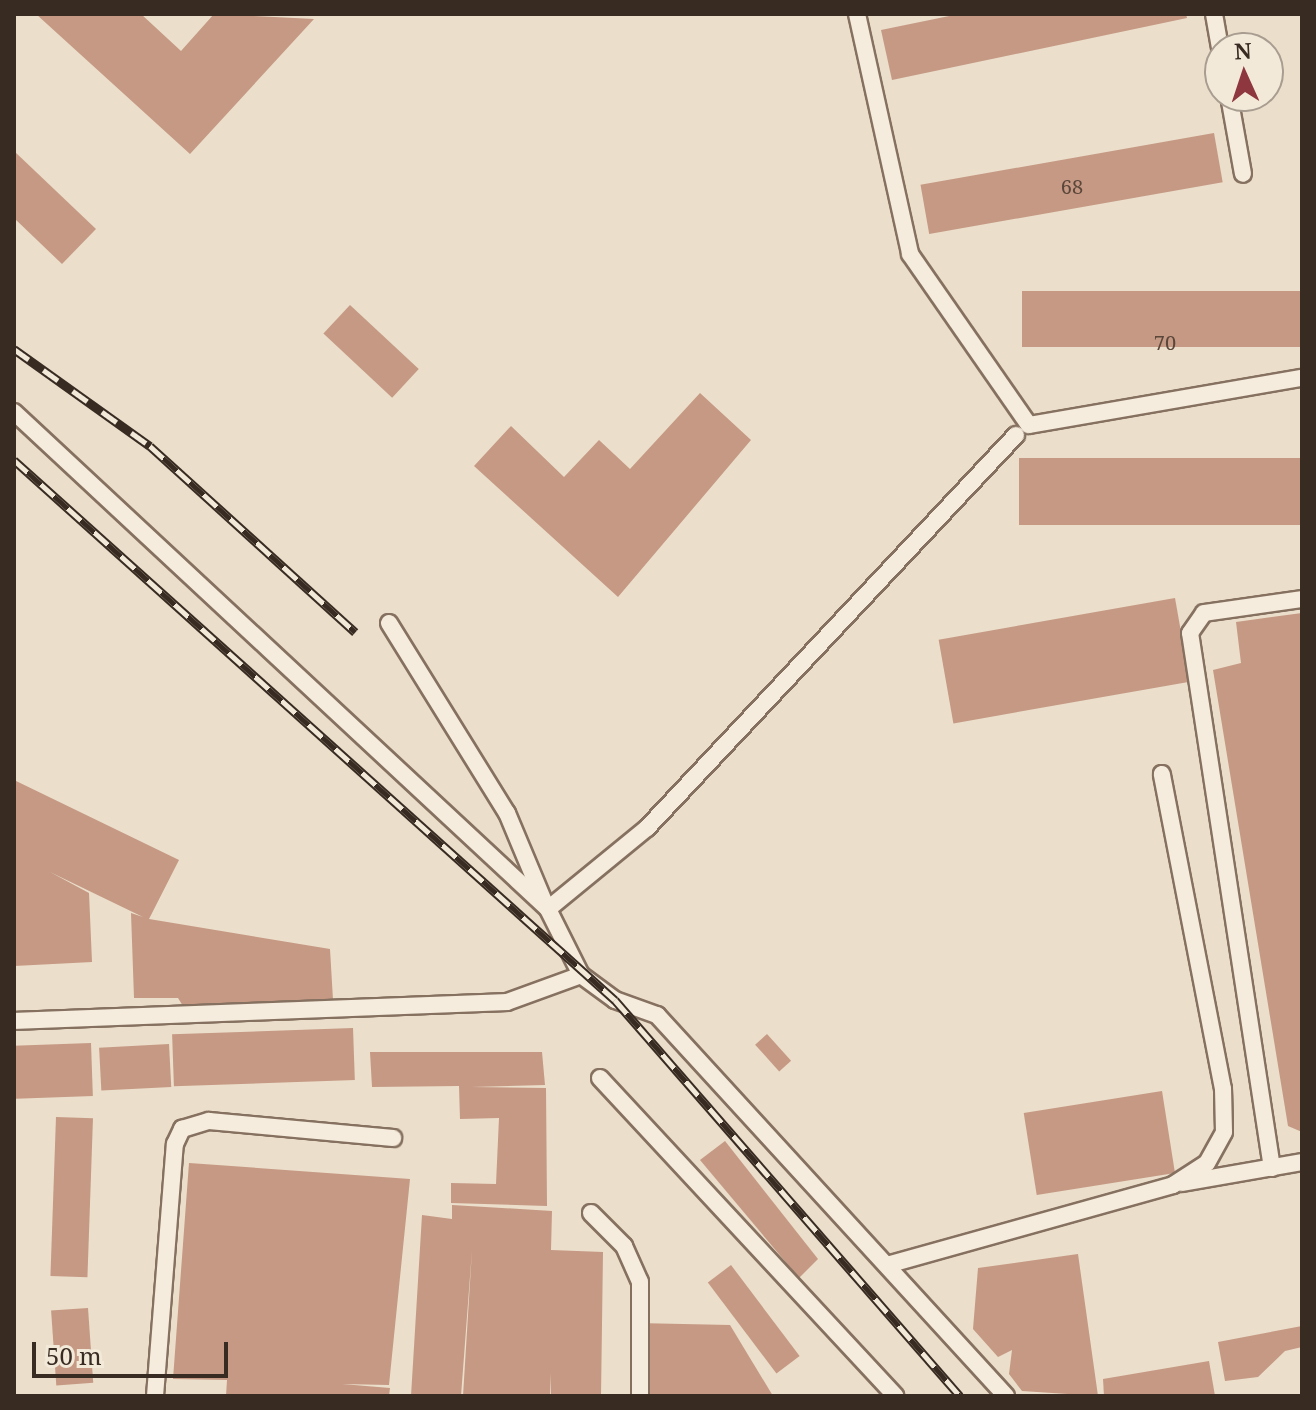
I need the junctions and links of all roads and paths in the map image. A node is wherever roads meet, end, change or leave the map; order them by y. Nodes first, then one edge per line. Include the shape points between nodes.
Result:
1 (857, 14) edge
2 (1232, 112) edge
3 (1243, 174) dead end
4 (1302, 378) edge
5 (14, 412) edge
6 (1016, 435) dead end
7 (1302, 599) edge
8 (389, 623) dead end
9 (1162, 774) dead end
10 (548, 909) junction
11 (581, 975) junction
12 (14, 1021) edge
13 (600, 1078) dead end
14 (393, 1138) dead end
15 (1302, 1162) edge
16 (1272, 1168) junction
17 (1173, 1185) junction
18 (591, 1213) dead end
19 (887, 1265) junction
20 (155, 1396) edge
21 (640, 1396) edge
22 (896, 1396) edge
23 (1006, 1396) edge

1 - 4 lane via 910,254 1029,425
2 - 3 lane
5 - 10 lane
6 - 10 lane via 647,828
7 - 16 lane via 1204,613 1190,633
8 - 10 lane via 507,813
9 - 17 lane via 1223,1089 1224,1132 1213,1153
10 - 11 lane
11 - 12 lane via 507,1002
11 - 19 lane via 615,1000 657,1015
13 - 22 lane
14 - 20 lane via 209,1121 182,1129 175,1144
15 - 16 lane
16 - 17 lane
17 - 19 lane
18 - 21 lane via 624,1246 640,1282
19 - 23 lane

